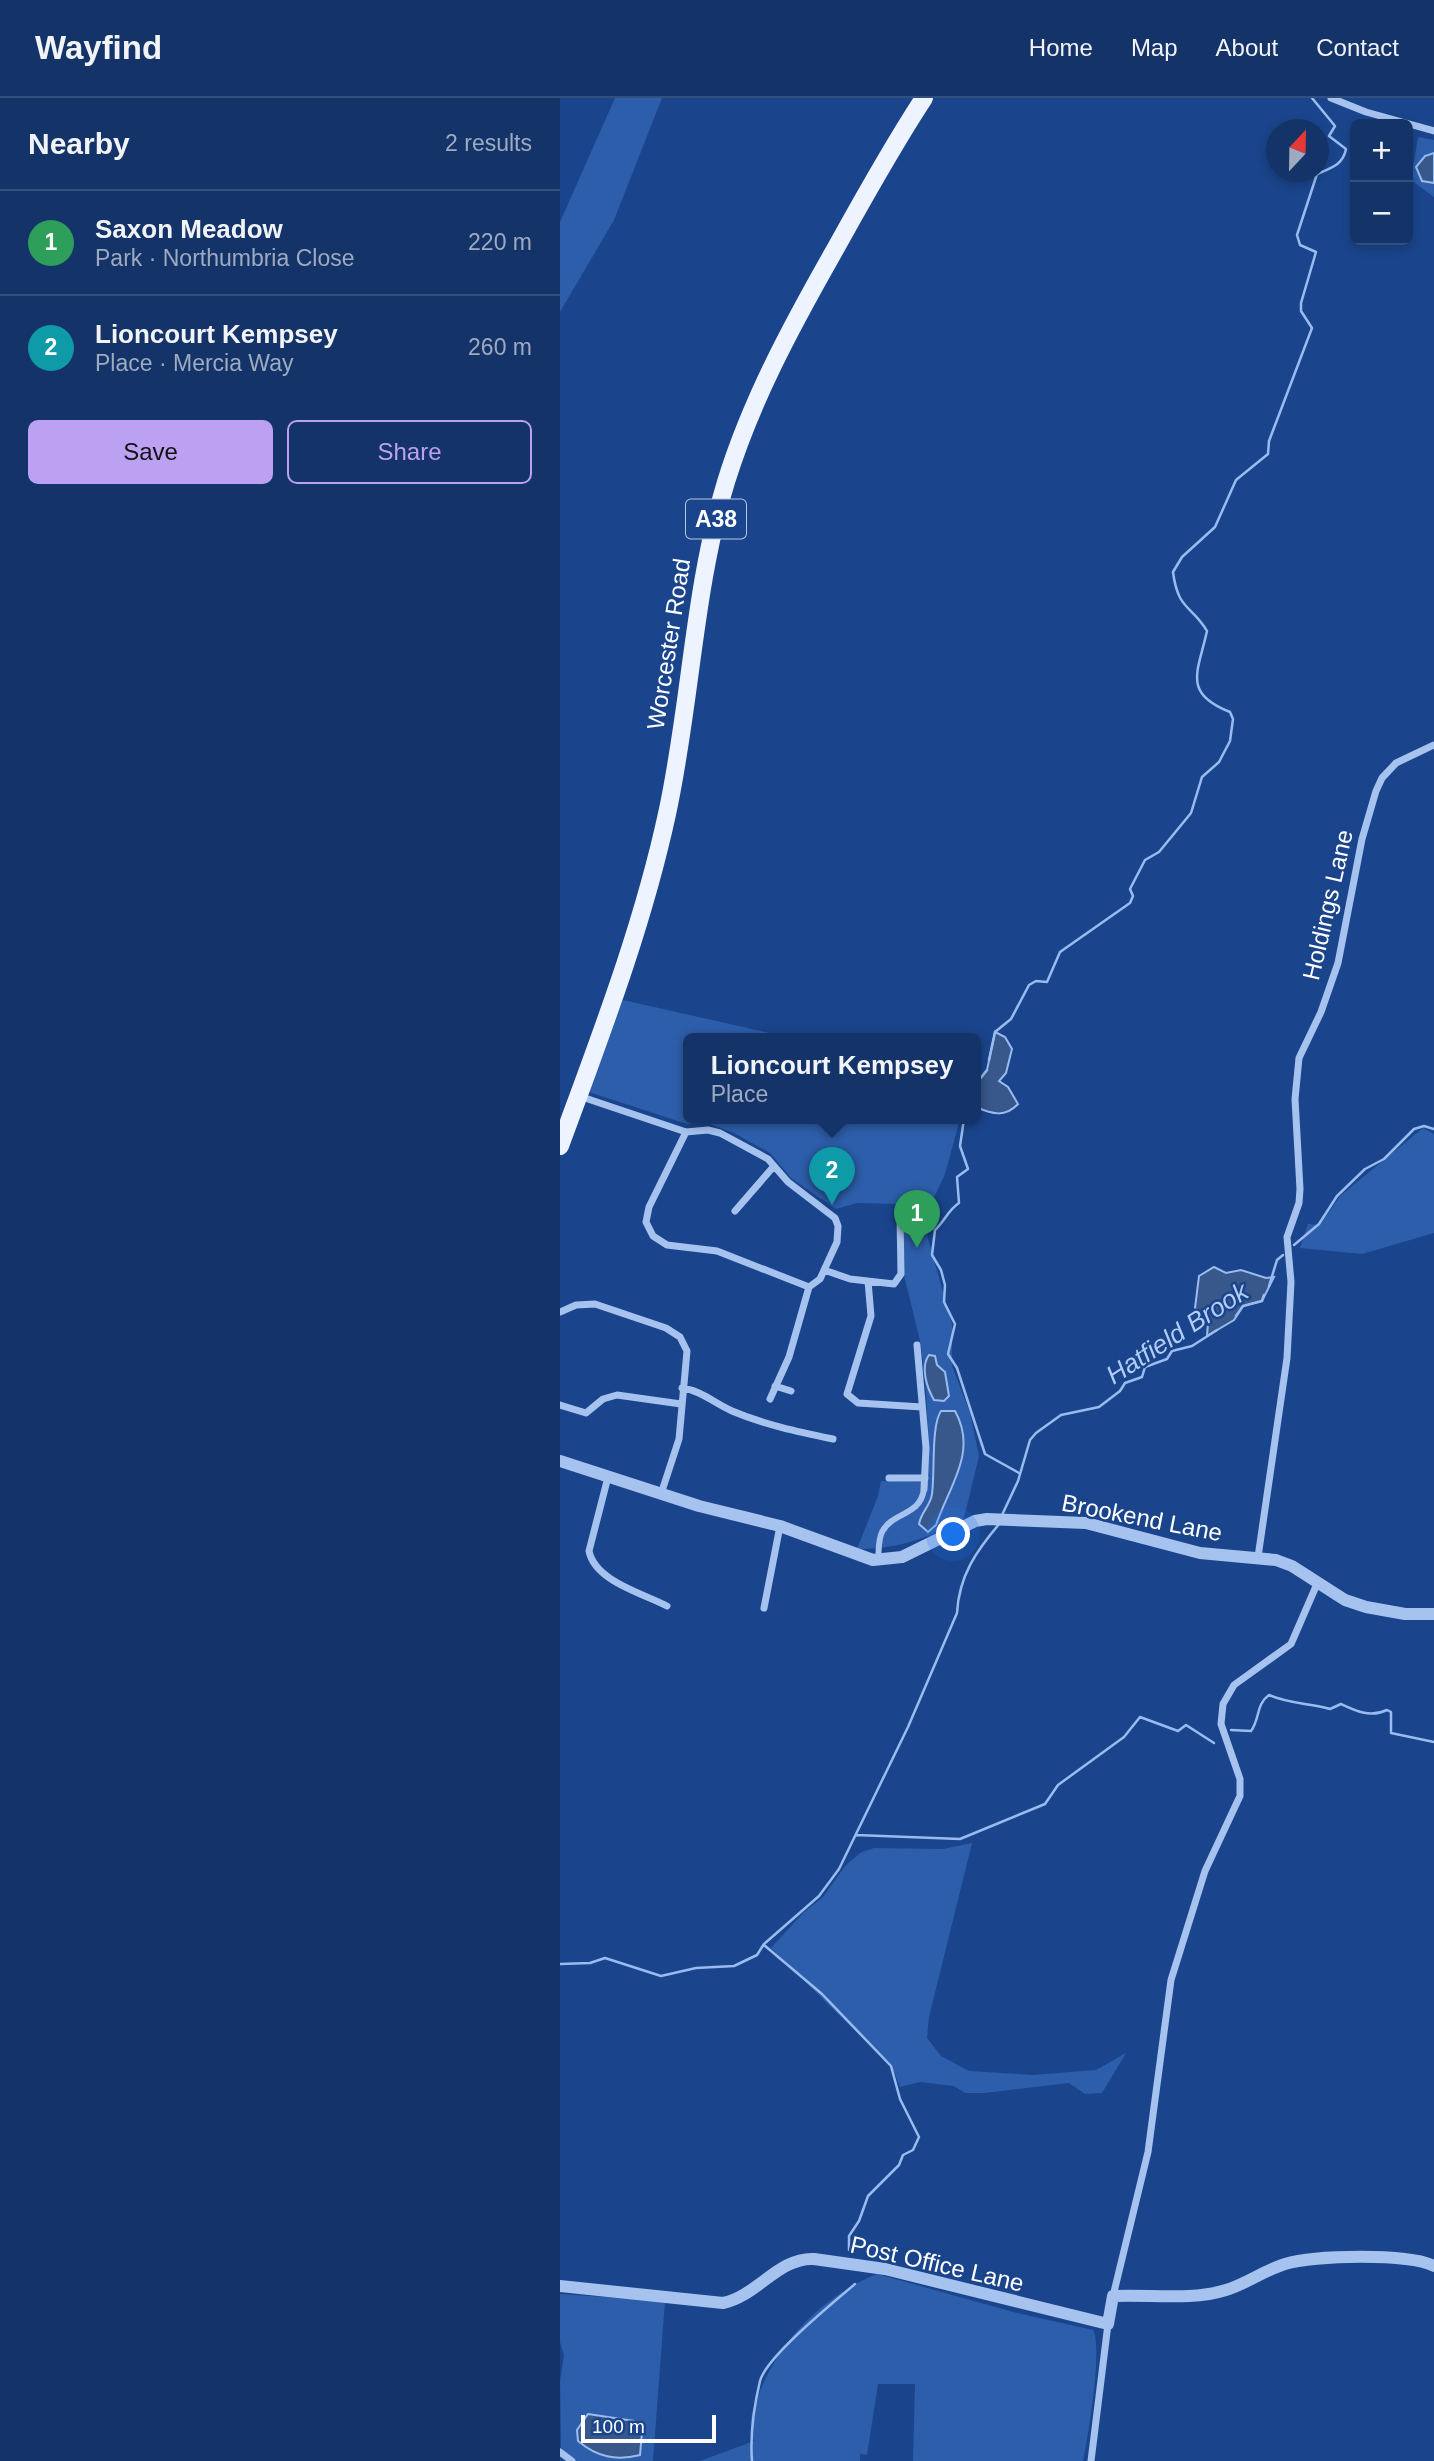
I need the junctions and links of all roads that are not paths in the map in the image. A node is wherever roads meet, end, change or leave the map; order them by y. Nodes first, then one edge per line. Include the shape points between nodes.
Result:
1 (924, 98) edge
2 (1331, 98) edge
3 (1434, 131) edge
4 (1434, 745) edge
5 (579, 1096) junction
6 (686, 1132) junction
7 (560, 1146) edge
8 (774, 1166) junction
9 (735, 1211) dead end
10 (900, 1216) dead end
11 (824, 1270) junction
12 (868, 1281) junction
13 (809, 1287) junction
14 (560, 1312) edge
15 (917, 1345) dead end
16 (775, 1386) junction
17 (682, 1388) junction
18 (791, 1391) dead end
19 (771, 1399) dead end
20 (681, 1404) junction
21 (560, 1405) edge
22 (922, 1407) junction
23 (833, 1439) dead end
24 (560, 1461) edge
25 (608, 1477) junction
26 (889, 1478) dead end
27 (925, 1478) junction
28 (924, 1489) joint
29 (660, 1495) junction
30 (780, 1526) junction
31 (1258, 1557) junction
32 (878, 1560) junction
33 (1317, 1584) junction
34 (667, 1606) dead end
35 (764, 1608) dead end
36 (1434, 1614) edge
37 (1434, 2266) edge
38 (560, 2286) edge
39 (1113, 2296) junction
40 (1108, 2324) junction
41 (560, 2452) edge
42 (572, 2461) edge
43 (1091, 2461) edge

1 - 5 main road, Worcester Road / A38 via 773,364 735,457 697,606 667,812 650,883
2 - 3 street
4 - 31 street, Holdings Lane via 1396,763 1376,791 1338,963 1299,1058 1295,1099 1299,1203 1287,1237 1291,1282 1287,1358
5 - 6 street
5 - 7 main road, Worcester Road / A38
6 - 8 street via 720,1132 768,1158
6 - 13 street via 649,1207 646,1222 653,1236 667,1245 718,1251
8 - 9 street
8 - 11 street via 835,1218 839,1235
10 - 12 street via 900,1278 890,1284
11 - 12 street
11 - 13 street
12 - 22 street via 870,1316 848,1394 858,1403
13 - 16 street via 789,1357
14 - 17 street via 595,1304 666,1328 680,1337 687,1350
15 - 22 street
16 - 18 street
16 - 19 street
17 - 20 street
17 - 23 street via 797,1433
20 - 21 street via 617,1395 603,1399 586,1413
20 - 29 street via 679,1439
22 - 27 street
24 - 25 street
25 - 29 street
25 - 34 street via 589,1551 592,1562 602,1573
26 - 27 street
27 - 28 street
28 - 32 street via 915,1508 883,1530
29 - 30 street
30 - 32 street
30 - 35 street
31 - 32 street, Brookend Lane via 1200,1553 1086,1523 1009,1518 975,1521 923,1549
31 - 33 street, Brookend Lane via 1293,1566
33 - 36 street, Brookend Lane via 1366,1607
33 - 39 street via 1291,1644 1234,1685 1223,1704 1221,1724 1240,1779 1240,1796 1205,1871 1174,1970 1148,2152
37 - 39 street via 1404,2259 1301,2260 1225,2290
38 - 40 street, Post Office Lane via 723,2303 803,2258 885,2269
39 - 40 street
40 - 43 street
41 - 42 street

